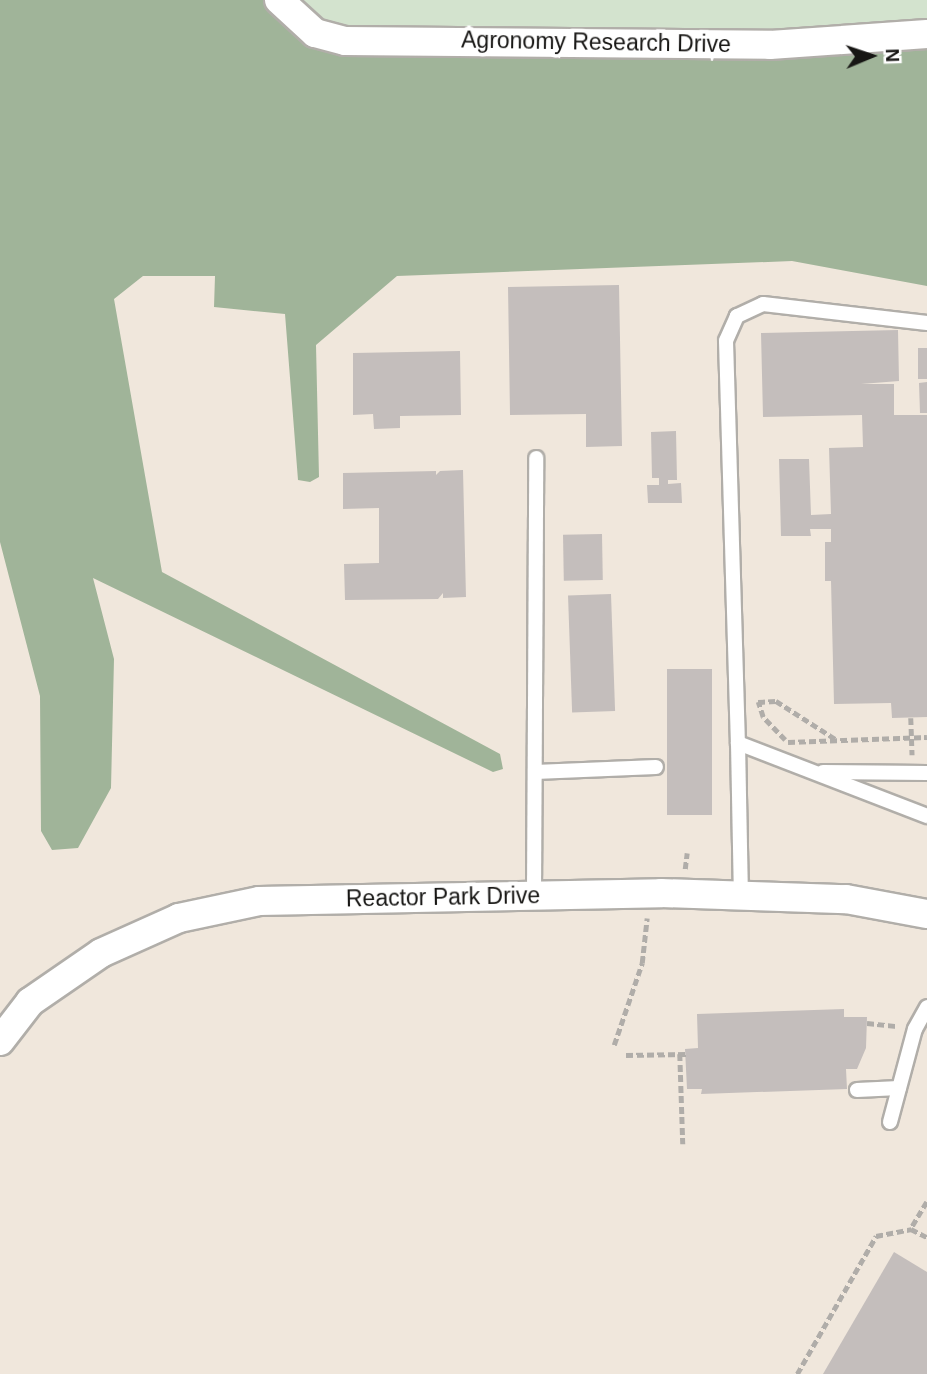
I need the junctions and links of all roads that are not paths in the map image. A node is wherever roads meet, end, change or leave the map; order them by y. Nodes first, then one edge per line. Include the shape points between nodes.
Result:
1 (279, 0) edge
2 (927, 34) edge
3 (927, 323) edge
4 (536, 458) dead end
5 (738, 743) junction
6 (656, 767) dead end
7 (811, 771) junction
8 (535, 772) junction
9 (920, 773) edge
10 (927, 816) edge
11 (534, 894) junction
12 (741, 895) junction
13 (927, 914) edge
14 (927, 1007) edge
15 (0, 1041) edge
16 (900, 1088) junction
17 (857, 1090) dead end
18 (890, 1122) dead end

1 - 2 street, Agronomy Research Drive via 315,33 345,41 770,45
3 - 5 lane via 763,304 737,316 726,341
4 - 8 lane
5 - 7 lane
5 - 12 lane
6 - 8 lane
7 - 9 lane
7 - 10 lane
8 - 11 lane
11 - 12 street, Reactor Park Drive
11 - 15 street, Reactor Park Drive via 260,901 179,918 101,954 30,1002
12 - 13 street, Reactor Park Drive via 846,899
14 - 16 lane via 915,1029
16 - 17 lane
16 - 18 lane

